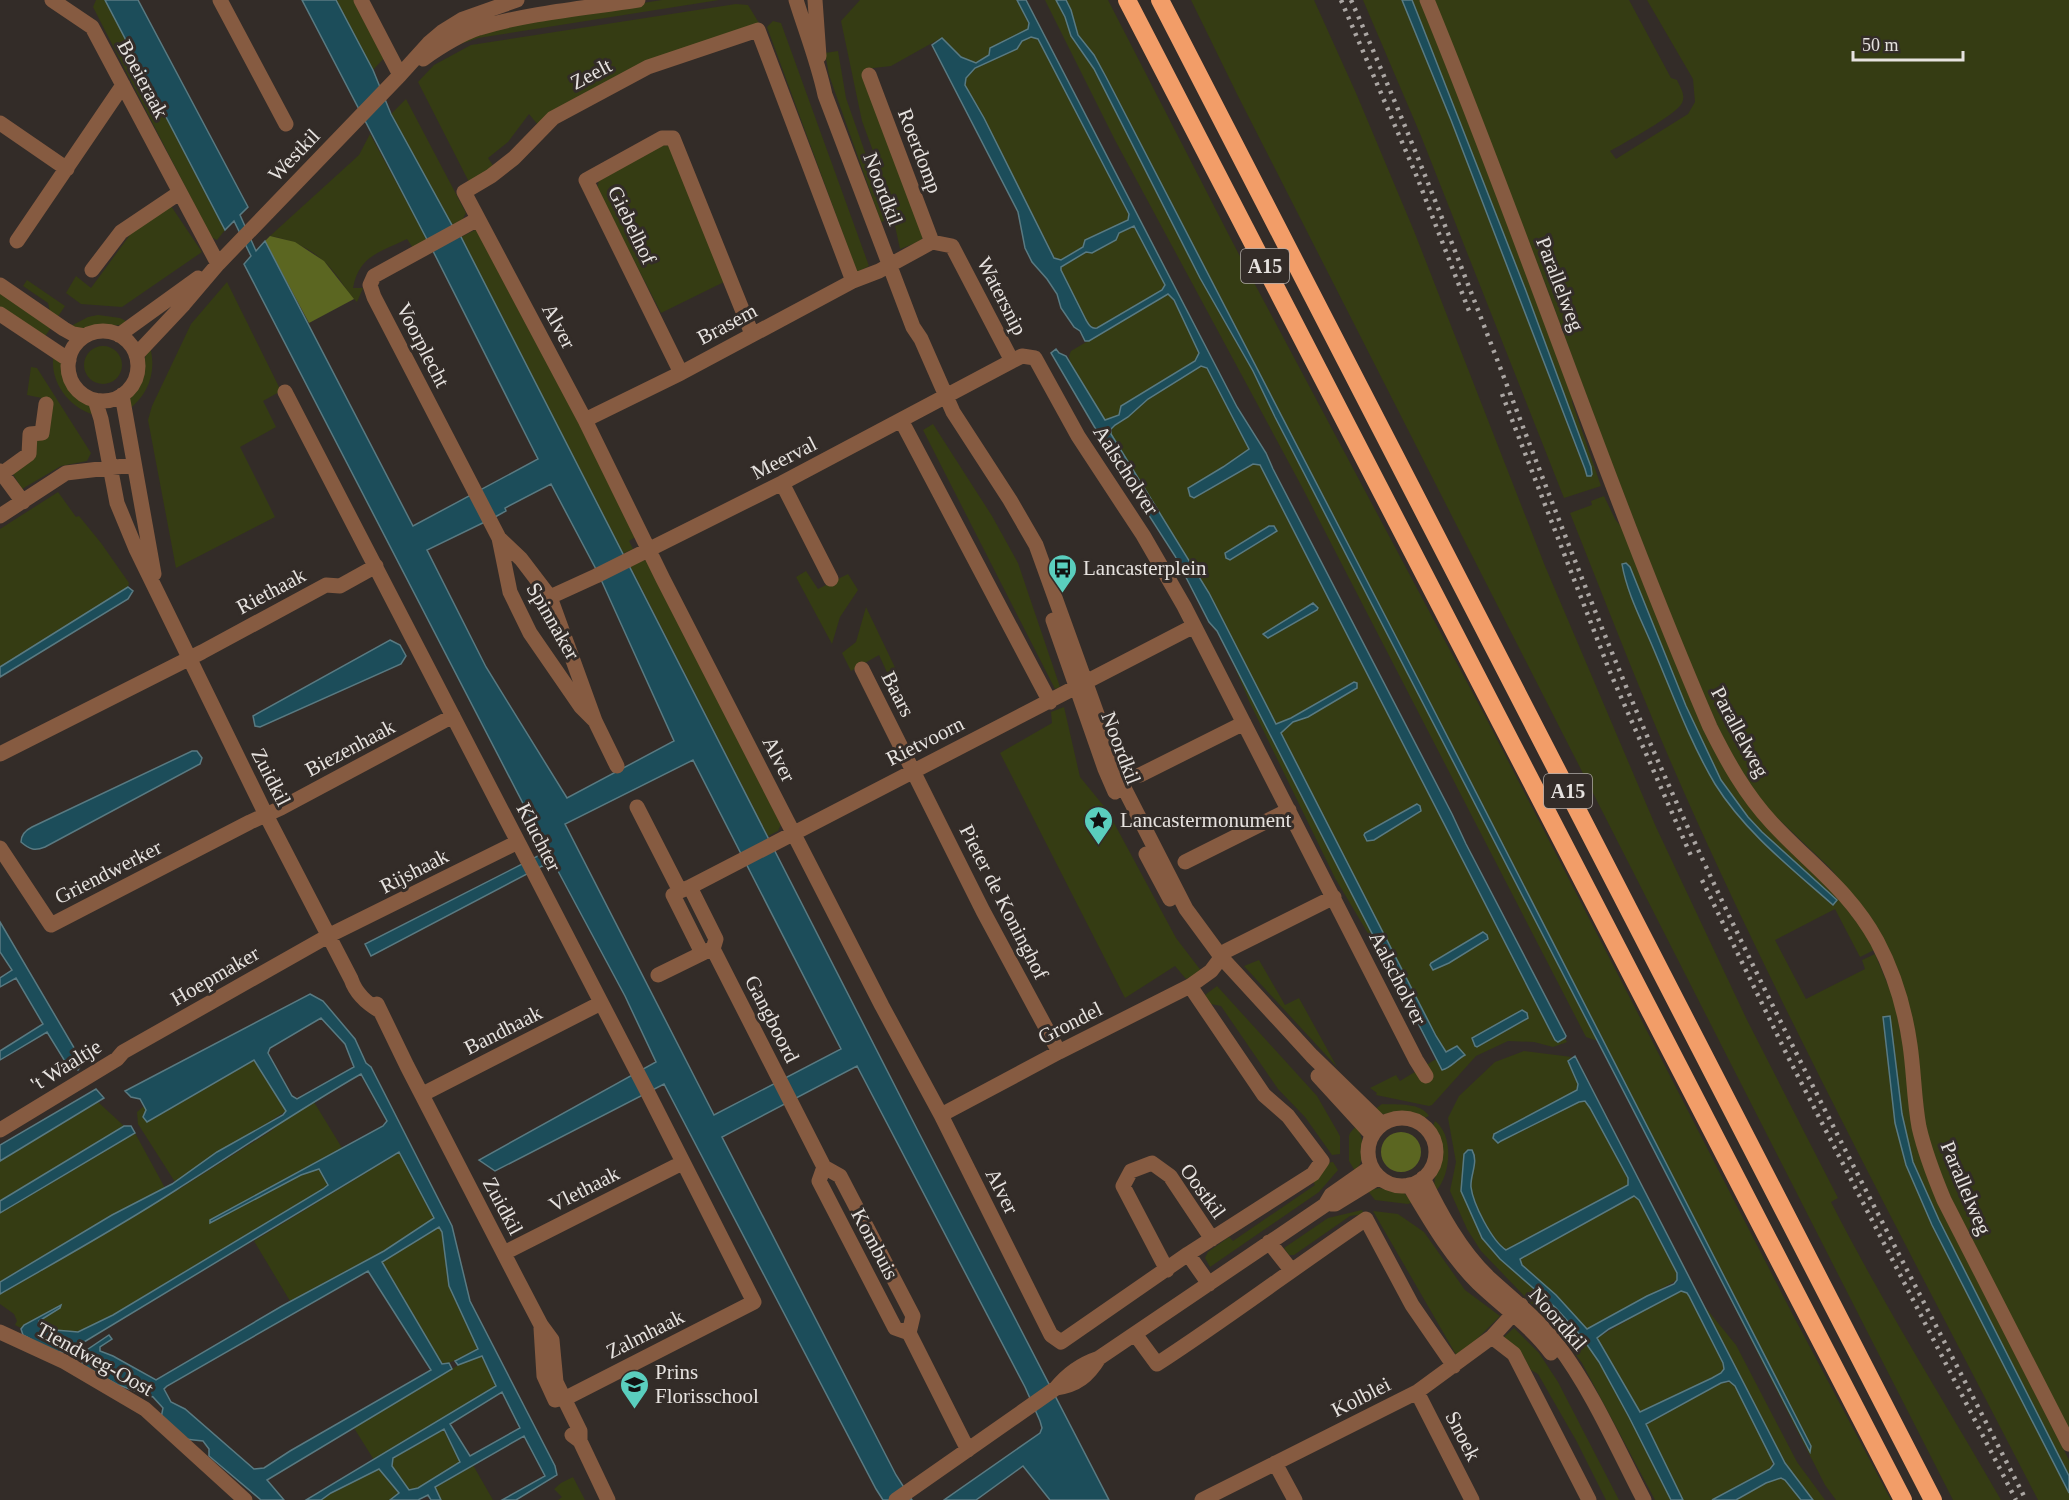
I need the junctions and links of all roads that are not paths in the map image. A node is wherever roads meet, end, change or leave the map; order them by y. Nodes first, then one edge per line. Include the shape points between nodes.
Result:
1 (52, 0) edge
2 (220, 0) edge
3 (361, 0) edge
4 (517, 0) edge
5 (639, 0) edge
6 (796, 0) edge
7 (815, 0) edge
8 (1127, 0) edge
9 (1160, 0) edge
10 (1171, 0) edge
11 (1427, 0) edge
12 (819, 65) junction
13 (869, 75) dead end
14 (395, 80) junction
15 (1202, 82) junction
16 (123, 85) junction
17 (0, 123) edge
18 (286, 124) dead end
19 (68, 169) junction
20 (464, 192) joint
21 (179, 193) junction
22 (478, 219) junction
23 (17, 241) dead end
24 (932, 242) junction
25 (218, 264) junction
26 (888, 265) junction
27 (92, 270) dead end
28 (853, 281) junction
29 (0, 285) edge
30 (0, 314) edge
31 (752, 334) junction
32 (119, 335) junction
33 (85, 336) junction
34 (135, 355) junction
35 (69, 360) junction
36 (1012, 361) junction
37 (681, 373) junction
38 (285, 392) dead end
39 (122, 395) junction
40 (941, 399) junction
41 (95, 400) junction
42 (46, 404) dead end
43 (585, 420) junction
44 (901, 420) junction
45 (134, 465) junction
46 (110, 469) junction
47 (1, 473) edge
48 (782, 483) junction
49 (22, 502) junction
50 (0, 516) edge
51 (499, 538) junction
52 (649, 548) junction
53 (376, 566) junction
54 (831, 579) dead end
55 (157, 592) junction
56 (550, 597) junction
57 (1194, 626) junction
58 (188, 658) junction
59 (862, 669) dead end
60 (1082, 686) junction
61 (1050, 702) junction
62 (453, 716) junction
63 (595, 722) junction
64 (1244, 723) junction
65 (0, 754) edge
66 (617, 766) dead end
67 (913, 770) junction
68 (1140, 775) dead end
69 (637, 807) dead end
70 (1289, 810) junction
71 (266, 815) junction
72 (794, 833) junction
73 (0, 848) edge
74 (521, 848) junction
75 (1185, 862) dead end
76 (685, 889) junction
77 (1334, 897) junction
78 (328, 936) junction
79 (707, 951) junction
80 (1219, 962) junction
81 (658, 975) dead end
82 (1190, 986) junction
83 (602, 1004) junction
84 (123, 1052) joint
85 (1059, 1052) junction
86 (1426, 1076) dead end
87 (423, 1095) junction
88 (793, 1107) joint
89 (941, 1115) junction
90 (0, 1130) edge
91 (1377, 1130) junction
92 (682, 1163) junction
93 (824, 1167) junction
94 (1375, 1172) junction
95 (1416, 1181) junction
96 (1212, 1239) junction
97 (1269, 1242) junction
98 (504, 1253) junction
99 (1188, 1254) junction
100 (1167, 1270) junction
101 (1291, 1270) junction
102 (1209, 1284) junction
103 (754, 1302) joint
104 (1518, 1309) junction
105 (0, 1332) edge
106 (909, 1333) junction
107 (1135, 1334) junction
108 (1492, 1337) junction
109 (1061, 1342) joint
110 (1454, 1366) junction
111 (1417, 1392) junction
112 (559, 1399) junction
113 (2069, 1444) edge
114 (968, 1450) junction
115 (1275, 1463) junction
116 (609, 1498) edge
117 (245, 1500) edge
118 (896, 1500) edge
119 (1202, 1500) edge
120 (1295, 1500) edge
121 (1472, 1500) edge
122 (1589, 1500) edge
123 (1632, 1500) edge
124 (1644, 1500) edge
125 (1903, 1500) edge
126 (1933, 1500) edge

1 - 16 street, Boeieraak via 93,27
2 - 18 street
3 - 14 street
4 - 14 street, Westkil via 456,23 429,42
5 - 14 street, Westkil via 478,28 445,44
6 - 12 street, Noordkil
7 - 12 street, Noordkil
8 - 125 highway, A15
9 - 15 highway, A15
10 - 15 highway, A15
11 - 113 street, Parallelweg via 1628,526 1710,727 1729,765 1757,805 1839,887 1866,921 1878,944 1905,1016 1919,1125 1931,1170
12 - 26 street, Noordkil via 825,95
13 - 24 street, Roerdomp
14 - 25 street, Westkil
15 - 126 highway, A15
16 - 19 street
16 - 21 street, Boeieraak
17 - 19 street
19 - 23 street
20 - 22 street, Alver
20 - 28 street, Zeelt via 514,158 562,112 648,67 758,30
21 - 25 street, Boeieraak
21 - 27 street via 121,232
22 - 43 street, Alver
22 - 51 street, Voorplecht via 374,276 370,285
24 - 26 street
24 - 36 street, Watersnip via 952,246
25 - 32 street, Westkil
25 - 34 street, Westkil
26 - 28 street, Brasem
26 - 40 street, Noordkil via 913,327 914,339
28 - 31 street, Brasem
29 - 33 street via 64,329
30 - 35 street
31 - 37 street, Brasem
31 - 37 street, Giebelhof via 673,138 662,138 586,180
32 - 33 street via 102,331
32 - 34 street
33 - 35 street via 74,346
34 - 39 street via 136,376
35 - 41 street via 74,385
36 - 40 street, Watersnip
36 - 57 street, Aalscholver via 1022,356 1035,358
37 - 43 street, Brasem
38 - 53 street, Kluchter
39 - 41 street
39 - 45 street, Zuidkil
40 - 44 street, Meerval
40 - 60 street, Noordkil via 951,427 998,496 1030,554
41 - 46 street, Zuidkil
42 - 47 street via 42,433 30,434 29,454
43 - 52 street, Alver
44 - 48 street, Meerval
44 - 61 street
45 - 46 street
45 - 55 street, Zuidkil
46 - 49 street via 66,473
46 - 55 street, Zuidkil via 117,503
47 - 49 street
48 - 52 street, Meerval
48 - 54 street
49 - 50 street
51 - 56 street, Spinnaker
51 - 63 street, Spinnaker via 510,592 531,633
52 - 56 street, Spinnaker
52 - 72 street, Alver
53 - 58 street, Riethaak via 340,586 326,585
53 - 62 street, Kluchter
55 - 58 street, Zuidkil
56 - 63 street, Spinnaker
57 - 60 street
57 - 64 street, Aalscholver
58 - 65 street, Riethaak
58 - 71 street, Zuidkil
59 - 67 street, Baars
60 - 61 street, Rietvoorn
60 - 80 street, Noordkil via 1105,769 1125,813 1178,912
61 - 67 street, Rietvoorn
62 - 71 street, Biezenhaak
62 - 74 street, Kluchter
63 - 66 street, Spinnaker
64 - 68 street
64 - 70 street, Aalscholver
67 - 72 street, Rietvoorn
67 - 85 street, Pieter de Koninghof
69 - 76 street, Gangboord
70 - 75 street
70 - 77 street, Aalscholver
71 - 73 street, Griendwerker via 51,925
71 - 78 street, Zuidkil
72 - 76 street
72 - 89 street, Alver
74 - 78 street, Rijshaak
74 - 83 street, Kluchter
76 - 79 street, Gangboord via 716,939
77 - 80 street via 1227,951
77 - 86 street, Aalscholver
78 - 84 street, Hoepmaker
78 - 87 street, Zuidkil via 351,979 376,999
79 - 81 street
79 - 88 street, Gangboord
80 - 82 street, Grondel
80 - 91 street, Noordkil
82 - 85 street, Grondel
82 - 96 street, Oostkil via 1264,1095 1288,1116 1322,1161 1313,1174
83 - 87 street, Bandhaak
83 - 92 street, Kluchter
84 - 90 street, 't Waaltje
85 - 89 street, Grondel
87 - 98 street, Zuidkil
88 - 93 street, Kombuis
89 - 109 street, Alver via 1051,1335
91 - 94 street via 1368,1156
91 - 95 street via 1396,1119 1412,1120 1429,1132 1435,1156 1431,1168
92 - 98 street, Vlethaak
92 - 103 street, Kluchter
93 - 106 street, Kombuis via 840,1176 913,1316
93 - 106 street, Kombuis via 819,1181 895,1328
94 - 95 street via 1396,1185
94 - 97 street via 1331,1195 1325,1205
95 - 104 street, Noordkil via 1443,1241 1459,1262 1480,1284
96 - 99 street, Oostkil
96 - 100 street, Oostkil via 1170,1176 1152,1163 1131,1171 1123,1186
97 - 101 street
97 - 102 street
98 - 112 street, Zuidkil via 541,1325 544,1376
99 - 100 street, Oostkil
99 - 102 street
100 - 109 street, Oostkil
101 - 107 street via 1157,1364
101 - 110 street via 1366,1220 1412,1305
102 - 107 street
103 - 112 street, Zalmhaak
104 - 108 street, Kolblei
104 - 123 street, Noordkil via 1563,1368
104 - 124 street, Noordkil via 1542,1326 1572,1365
105 - 117 street, Tiendweg-Oost via 65,1362 145,1409
106 - 114 street, Kombuis
107 - 114 street via 1075,1369 1056,1388
108 - 110 street, Kolblei
108 - 122 street via 1514,1354
110 - 111 street, Kolblei
111 - 115 street, Kolblei
111 - 121 street, Snoek
112 - 116 street, Zuidkil via 572,1434 580,1441
114 - 118 street
115 - 119 street, Kolblei
115 - 120 street

